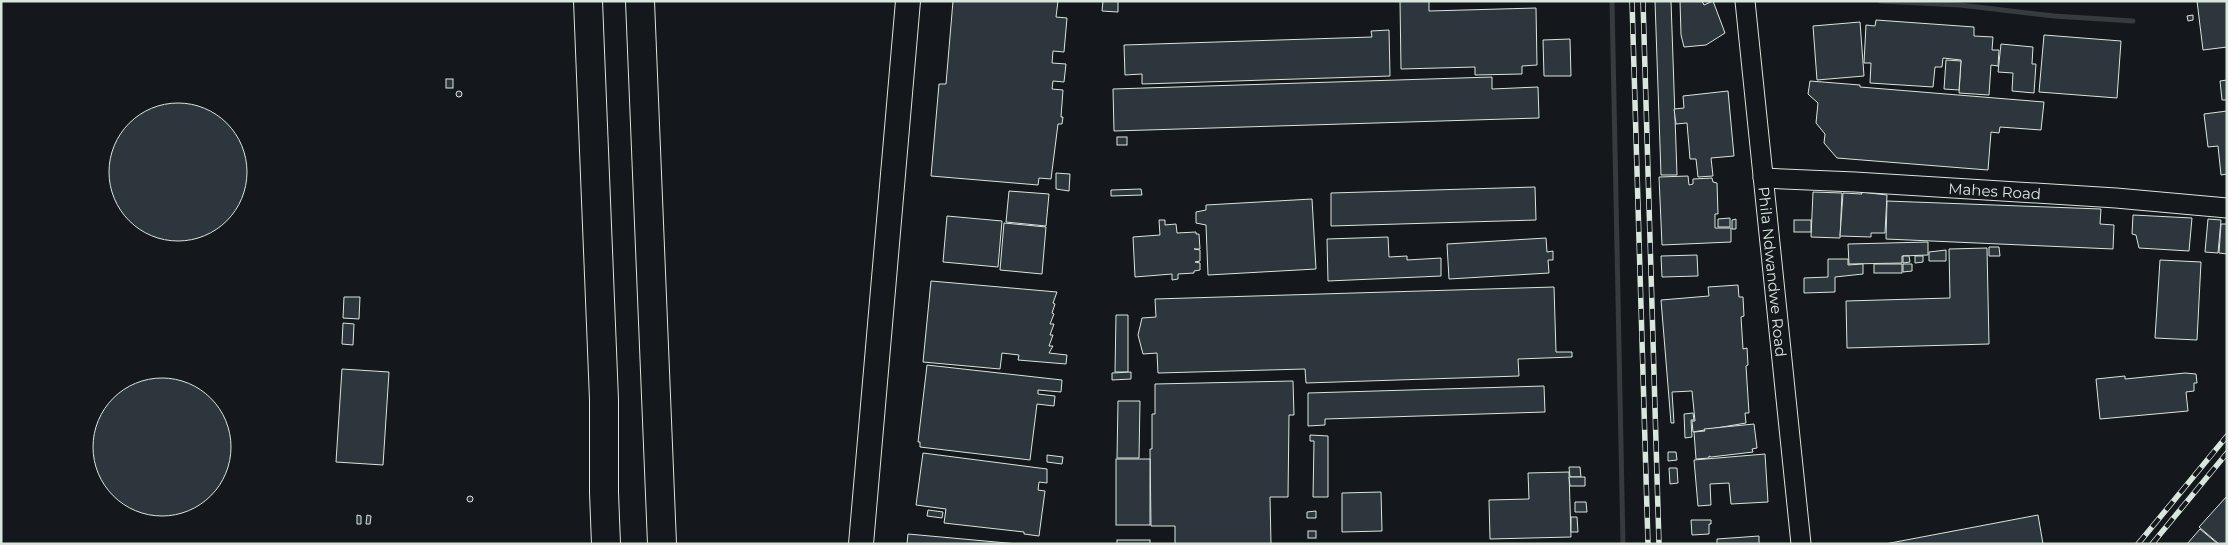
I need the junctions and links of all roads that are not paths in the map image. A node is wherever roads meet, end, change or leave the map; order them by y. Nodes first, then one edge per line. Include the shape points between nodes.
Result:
1 (579, 1) edge
2 (588, 1) edge
3 (641, 1) edge
4 (908, 1) edge
5 (1745, 1) edge
6 (591, 63) junction
7 (1763, 178) junction
8 (2227, 208) edge
9 (606, 544) edge
10 (662, 544) edge
11 (861, 544) edge
12 (1801, 544) edge

1 - 6 highway
2 - 6 highway
3 - 10 highway
4 - 11 main road
5 - 7 street, Phila Ndwandwe Road
6 - 9 highway
7 - 8 street, Mahes Road via 2116,198
7 - 12 street, Phila Ndwandwe Road

